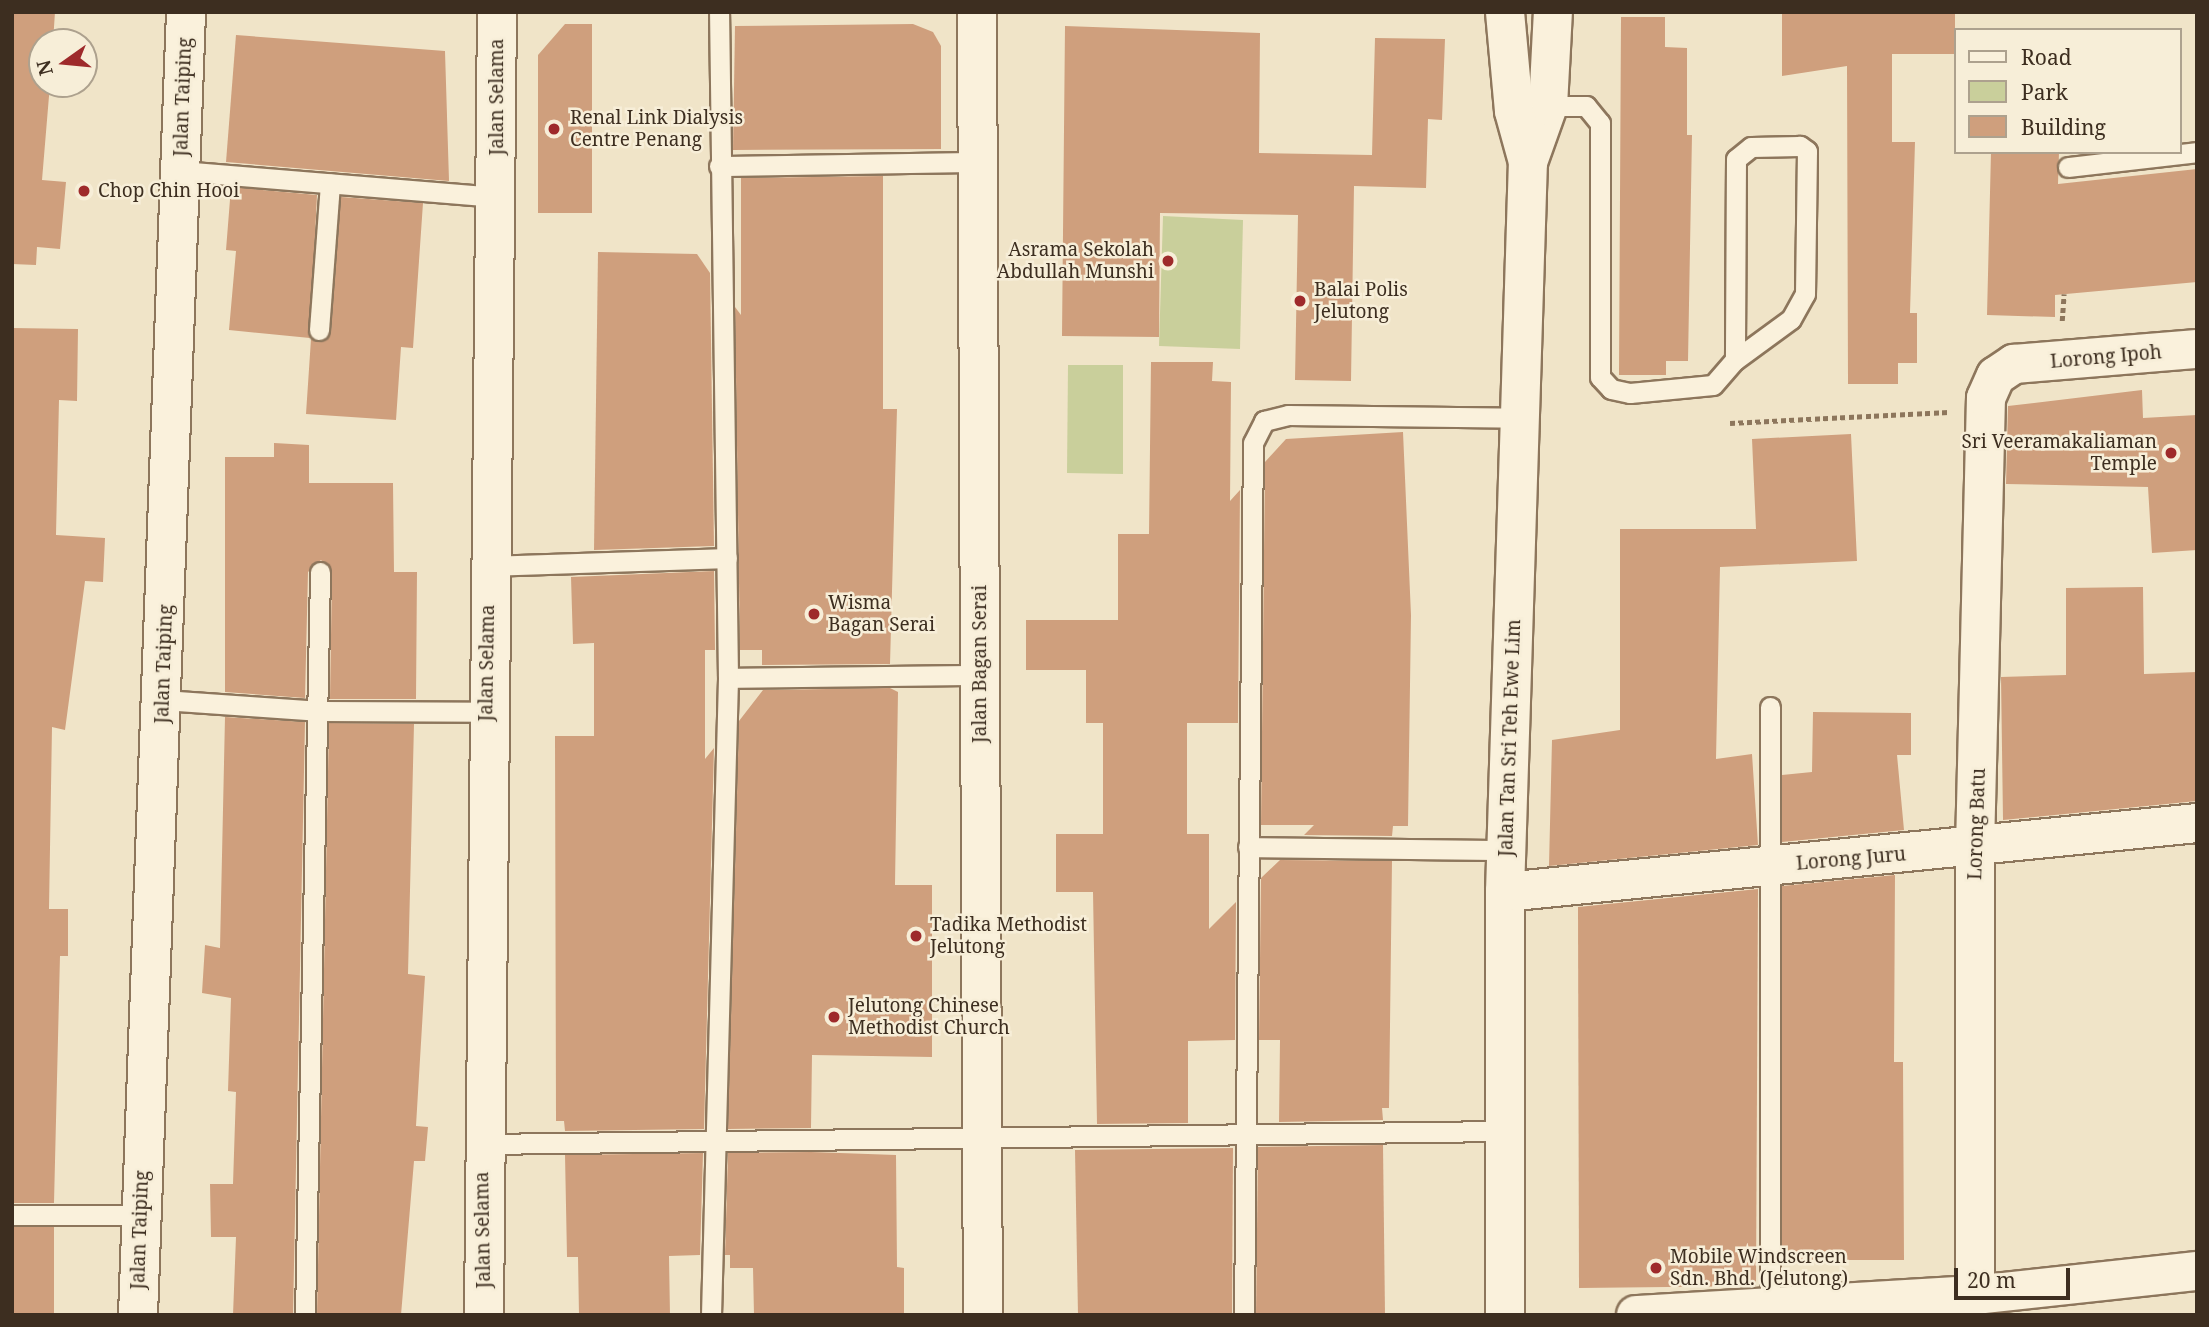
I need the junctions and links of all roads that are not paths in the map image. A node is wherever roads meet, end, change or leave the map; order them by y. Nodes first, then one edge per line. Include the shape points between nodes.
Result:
1 (186, 12) edge
2 (497, 12) edge
3 (719, 12) edge
4 (976, 12) edge
5 (1506, 12) edge
6 (1553, 12) edge
7 (1548, 106) junction
8 (2180, 154) edge
9 (977, 162) junction
10 (1528, 162) junction
11 (719, 166) junction
12 (2068, 167) dead end
13 (181, 172) junction
14 (330, 183) junction
15 (496, 197) junction
16 (319, 330) dead end
17 (2197, 349) edge
18 (1735, 360) junction
19 (2014, 364) joint
20 (1520, 418) junction
21 (727, 558) junction
22 (489, 566) junction
23 (320, 572) dead end
24 (980, 675) junction
25 (728, 678) junction
26 (163, 700) junction
27 (1770, 707) dead end
28 (321, 711) junction
29 (486, 712) junction
30 (2197, 823) edge
31 (1248, 847) junction
32 (1975, 847) junction
33 (1506, 850) junction
34 (1768, 867) junction
35 (1505, 892) junction
36 (1245, 1130) junction
37 (1503, 1131) junction
38 (982, 1135) junction
39 (717, 1139) junction
40 (482, 1144) junction
41 (139, 1214) junction
42 (12, 1215) edge
43 (2197, 1271) edge
44 (1976, 1305) edge
45 (1770, 1313) edge
46 (138, 1315) edge
47 (305, 1315) edge
48 (484, 1315) edge
49 (711, 1315) edge
50 (983, 1315) edge
51 (1244, 1315) edge
52 (1505, 1315) edge
53 (1636, 1315) edge

1 - 13 street, Jalan Taiping
2 - 15 street, Jalan Selama
3 - 11 lane
4 - 9 street, Jalan Bagan Serai
5 - 10 street, Jalan Tan Sri Teh Ewe Lim via 1514,111
6 - 7 street, Jalan Tan Sri Teh Ewe Lim
7 - 10 street, Jalan Tan Sri Teh Ewe Lim
7 - 18 lane via 1586,106 1600,123 1600,377 1611,389 1630,393 1700,390
8 - 12 lane
9 - 11 lane
9 - 24 street, Jalan Bagan Serai
10 - 20 street, Jalan Tan Sri Teh Ewe Lim
11 - 21 lane
13 - 14 lane
13 - 26 street, Jalan Taiping
14 - 15 lane
14 - 16 lane
15 - 22 street, Jalan Selama
17 - 19 street, Lorong Ipoh
18 - 18 lane via 1791,319 1805,294 1809,158 1800,146 1751,146 1736,159
19 - 32 street, Lorong Batu via 1996,376 1986,410
20 - 31 lane via 1288,415 1264,421 1253,443
20 - 33 street, Jalan Tan Sri Teh Ewe Lim
21 - 22 lane
21 - 25 lane
22 - 29 street, Jalan Selama
23 - 28 lane
24 - 25 lane
24 - 38 street, Jalan Bagan Serai
25 - 39 lane
26 - 28 lane
26 - 41 street, Jalan Taiping
27 - 34 lane
28 - 29 lane
28 - 47 lane
29 - 40 street, Jalan Selama
30 - 32 street, Lorong Juru
31 - 33 lane
31 - 36 lane
32 - 34 street, Lorong Juru
32 - 44 street, Lorong Batu
33 - 35 street, Jalan Tan Sri Teh Ewe Lim
34 - 35 street, Lorong Juru
34 - 45 lane
35 - 37 street, Jalan Tan Sri Teh Ewe Lim
36 - 37 lane
36 - 38 lane
36 - 51 lane
37 - 52 street, Jalan Tan Sri Teh Ewe Lim
38 - 39 lane
38 - 50 street, Jalan Bagan Serai
39 - 40 lane
39 - 49 lane
40 - 48 street, Jalan Selama
41 - 42 lane
41 - 46 street, Jalan Taiping
43 - 44 street
44 - 45 street
45 - 53 street

